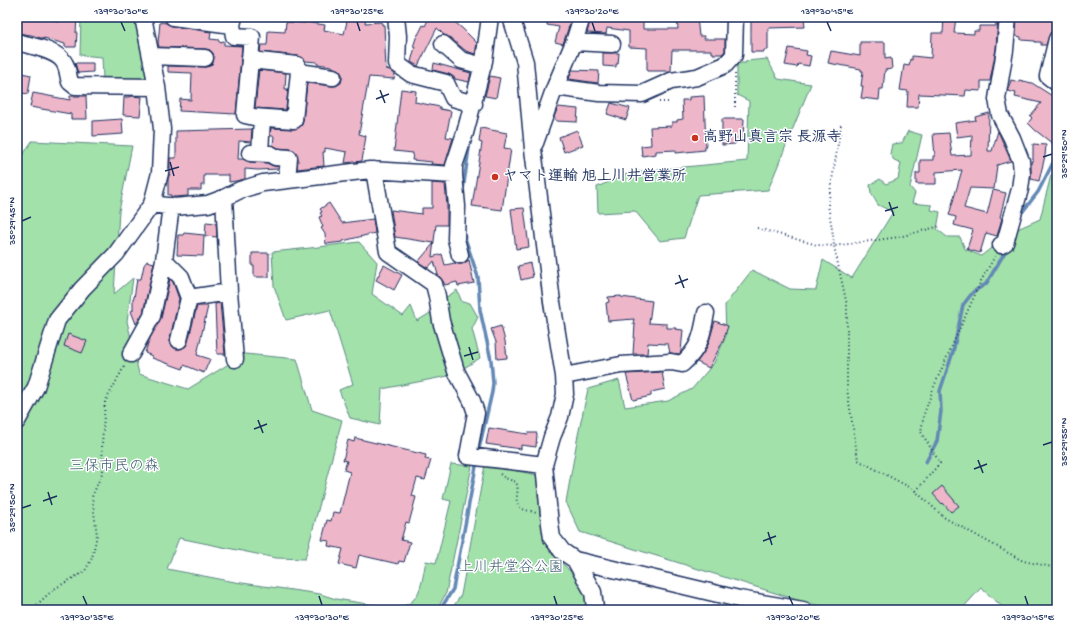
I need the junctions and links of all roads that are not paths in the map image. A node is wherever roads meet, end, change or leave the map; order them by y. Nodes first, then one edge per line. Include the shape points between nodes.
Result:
1 (143, 17) edge
2 (173, 17) edge
3 (396, 17) edge
4 (490, 17) edge
5 (511, 17) edge
6 (582, 17) edge
7 (735, 17) edge
8 (1008, 17) edge
9 (233, 21) edge
10 (1057, 39) edge
11 (17, 42) edge
12 (574, 42) junction
13 (443, 44) dead end
14 (612, 44) dead end
15 (151, 56) junction
16 (205, 58) dead end
17 (250, 60) junction
18 (483, 66) junction
19 (299, 72) junction
20 (326, 79) dead end
21 (1057, 83) edge
22 (157, 87) junction
23 (555, 87) junction
24 (474, 104) junction
25 (262, 118) junction
26 (533, 149) junction
27 (374, 170) junction
28 (454, 175) junction
29 (287, 179) junction
30 (224, 198) junction
31 (152, 204) junction
32 (171, 206) junction
33 (1001, 245) road end
34 (460, 256) dead end
35 (164, 260) junction
36 (229, 292) junction
37 (189, 298) junction
38 (706, 313) dead end
39 (179, 340) dead end
40 (131, 354) road end
41 (236, 359) dead end
42 (564, 376) junction
43 (17, 421) edge
44 (544, 465) junction
45 (576, 560) junction
46 (594, 610) edge
47 (803, 610) edge

1 - 15 street
2 - 9 street
3 - 24 street via 397,64 411,74 446,83 454,98
4 - 18 street
5 - 26 street via 525,62
6 - 12 street
7 - 23 street via 734,55 725,64 697,77 671,81 642,94 599,93
8 - 33 street via 997,99 1000,115 1021,161 1022,174 1004,243
9 - 17 street via 234,36 252,37
10 - 21 street via 1048,76
11 - 22 street via 53,52 62,58 70,82 75,86
12 - 14 street
12 - 23 street
13 - 18 street via 461,60
15 - 16 street
15 - 22 street
17 - 19 street via 297,65
17 - 25 street via 246,115
18 - 24 street
19 - 20 street
19 - 25 street via 294,120
22 - 31 street via 162,129 160,173
23 - 26 street
24 - 28 street via 454,166
25 - 29 street via 255,153 289,158
26 - 42 street
27 - 28 street
27 - 29 street
27 - 44 street via 388,252 434,284 441,321 456,371 476,413 468,456
28 - 34 street via 457,206 456,238
29 - 30 street via 262,182
30 - 32 street via 208,204
30 - 36 street
31 - 32 street
31 - 43 street via 116,254 82,289 57,320 36,387
32 - 35 street
35 - 37 street via 181,277
35 - 40 street via 152,316
36 - 37 street
36 - 41 street
37 - 39 street
38 - 42 street via 697,348 682,364 671,362 621,365
42 - 44 street via 565,394 560,417
44 - 45 street via 552,538 562,551
45 - 46 street via 593,592
45 - 47 street via 739,599

